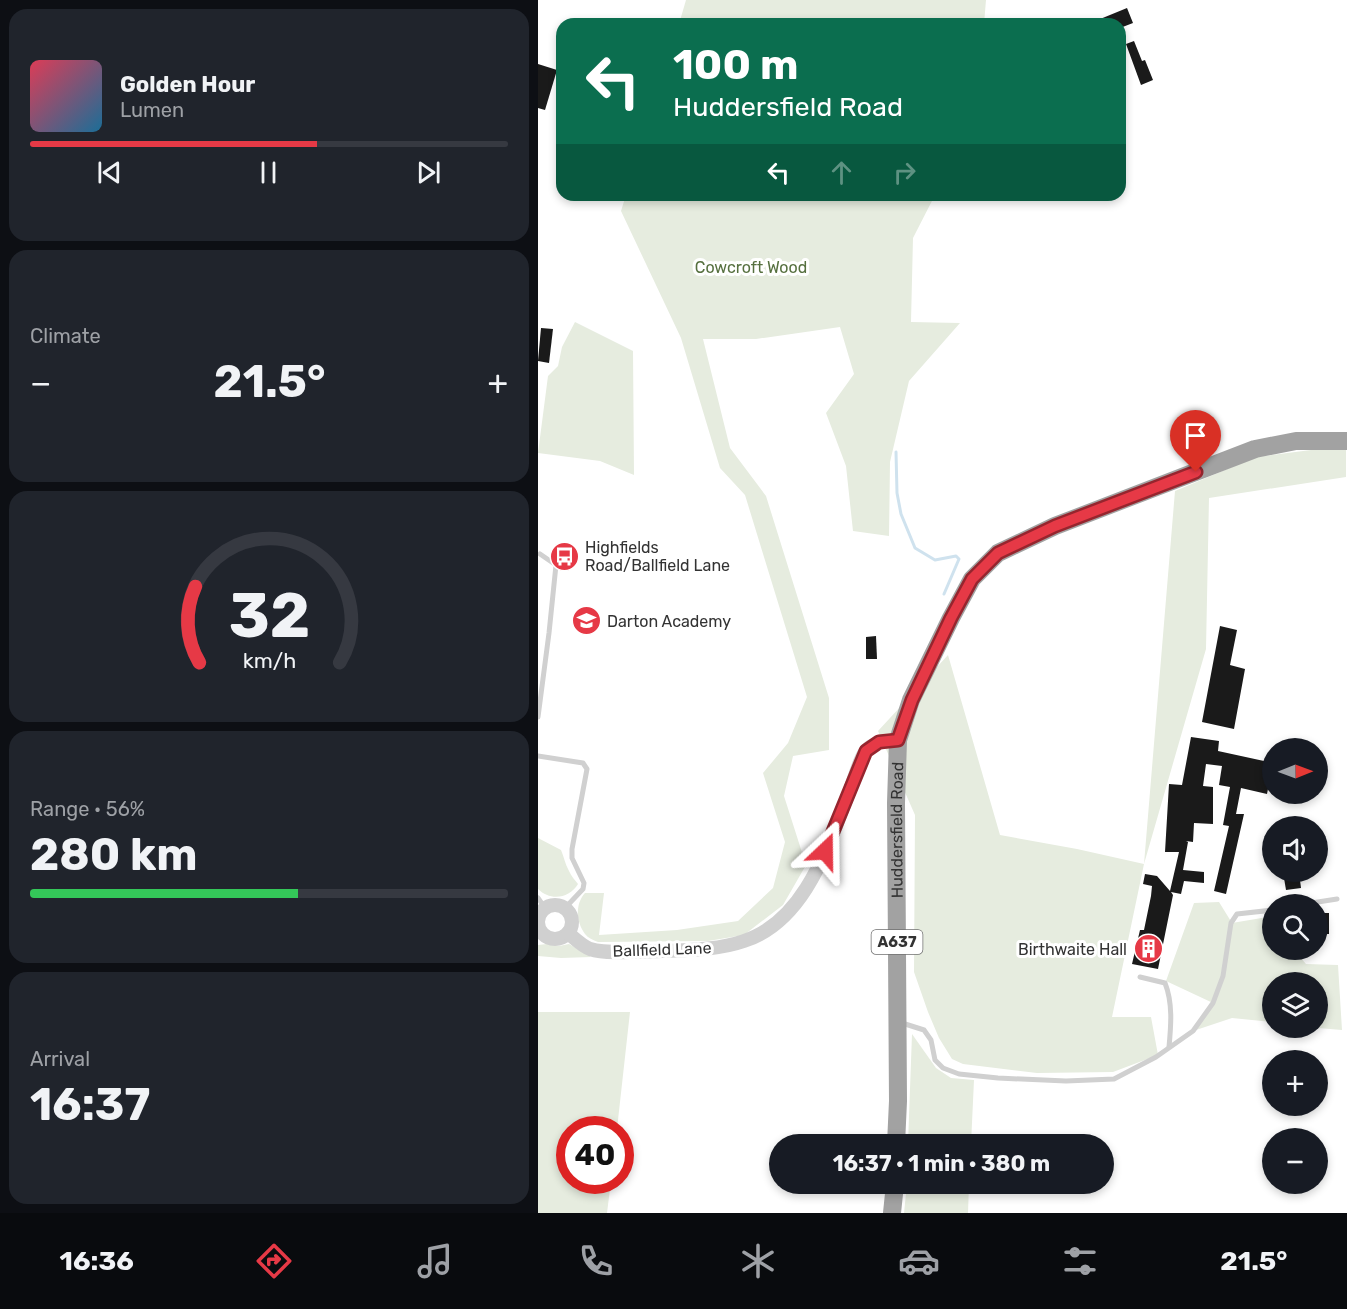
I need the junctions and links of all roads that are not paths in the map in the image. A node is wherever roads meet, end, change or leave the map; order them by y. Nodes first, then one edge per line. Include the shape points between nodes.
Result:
1 (1346, 441) edge
2 (540, 554) dead end
3 (538, 717) edge
4 (898, 740) junction
5 (538, 756) edge
6 (1337, 899) dead end
7 (1328, 900) edge
8 (541, 903) edge
9 (565, 908) junction
10 (1262, 911) edge
11 (540, 933) edge
12 (568, 933) junction
13 (1140, 977) dead end
14 (898, 1022) junction
15 (1169, 1047) junction
16 (896, 1134) edge
17 (894, 1194) edge
18 (892, 1213) edge

1 - 4 highway, Huddersfield Road / A637 via 1296,441 1255,449 1055,526 998,553 972,579 951,618 912,700
2 - 3 lane via 556,565
4 - 12 street, Ballfield Lane via 879,742 866,751 811,883 771,927 745,941 686,950 604,952 588,948
4 - 14 highway, Huddersfield Road / A637
5 - 9 lane via 583,763 587,769 572,849 584,884
6 - 7 lane
8 - 9 street
8 - 11 street
9 - 12 street via 571,917
10 - 15 lane via 1237,914 1231,923 1223,975 1213,1003 1193,1031
11 - 12 street via 554,939
13 - 15 lane via 1165,983 1171,1011
14 - 15 lane via 924,1030 931,1040 935,1060 943,1068 959,1074 998,1078 1114,1079
14 - 16 highway, Huddersfield Road / A637
17 - 18 highway

